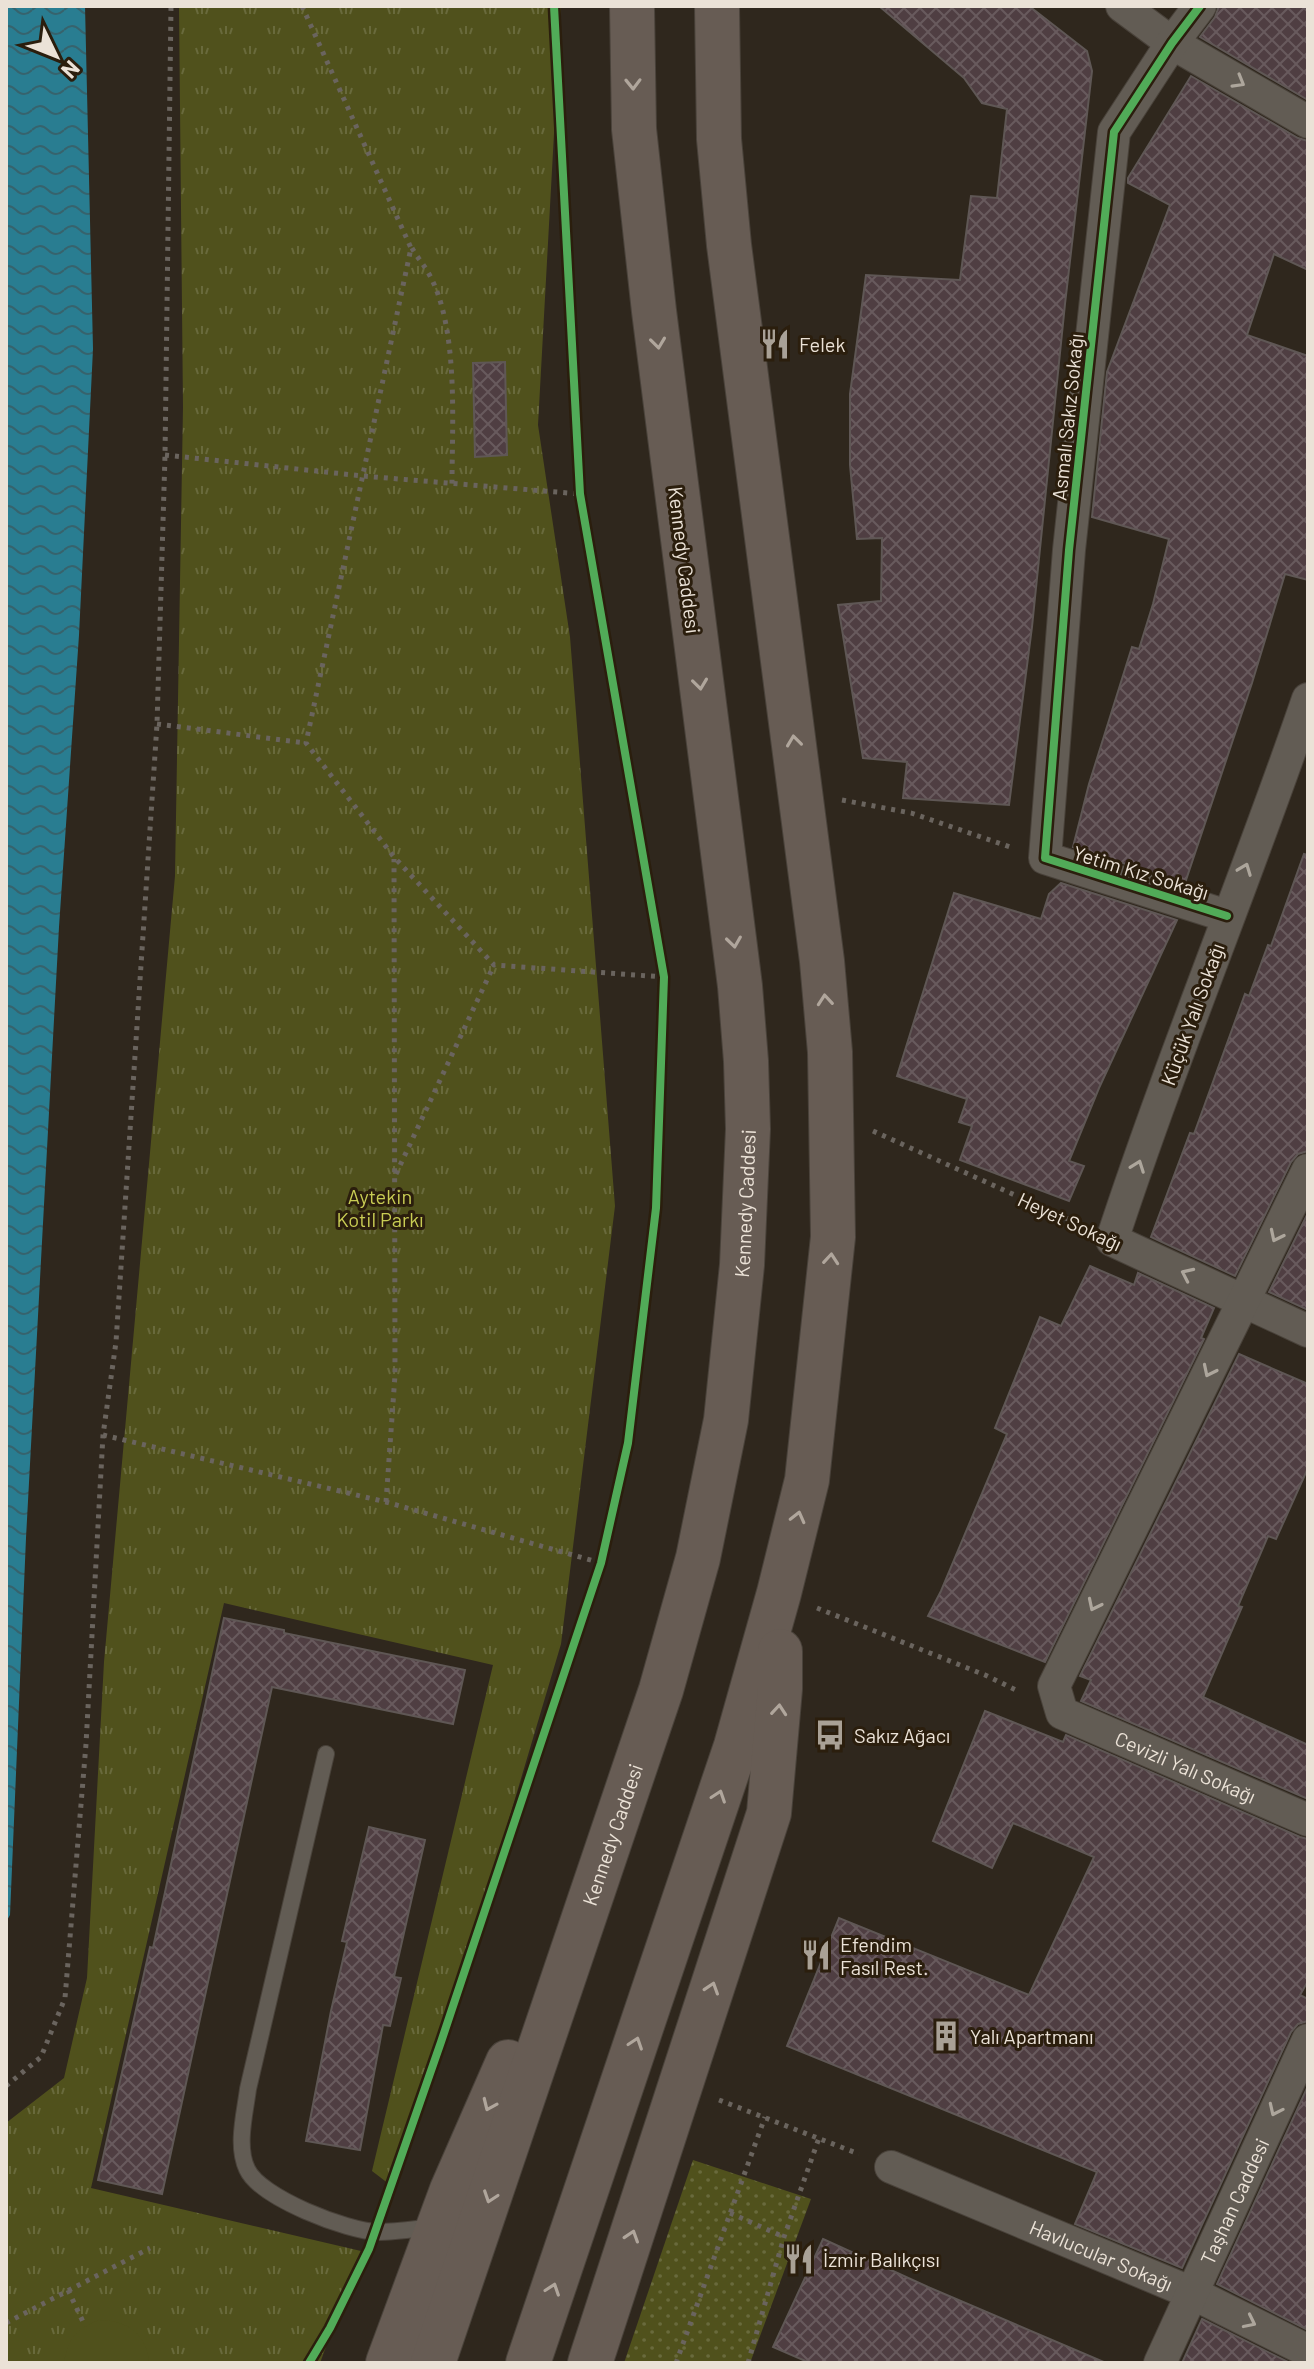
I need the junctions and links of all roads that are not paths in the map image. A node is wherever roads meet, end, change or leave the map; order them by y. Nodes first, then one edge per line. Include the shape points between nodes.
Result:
1 (632, 6) edge
2 (717, 6) edge
3 (1122, 6) edge
4 (1200, 6) edge
5 (1172, 43) junction
6 (1308, 122) edge
7 (1308, 699) edge
8 (1045, 858) joint
9 (1227, 916) junction
10 (1308, 1170) edge
11 (1112, 1240) joint
12 (1243, 1301) junction
13 (1308, 1331) edge
14 (779, 1593) junction
15 (326, 1754) dead end
16 (1308, 1820) edge
17 (586, 1910) junction
18 (1308, 2040) edge
19 (891, 2167) road end
20 (438, 2227) junction
21 (1192, 2293) junction
22 (1308, 2351) edge
23 (388, 2363) edge
24 (433, 2363) edge
25 (528, 2363) edge
26 (590, 2363) edge
27 (1160, 2363) edge

1 -> 17 highway, Kennedy Caddesi via 634,129 740,986 748,1129 742,1265 726,1420 698,1558 661,1690
14 -> 2 highway via 807,1480 825,1324 833,1237 830,1052 729,245 719,139
3 - 5 street
4 - 5 street, Asmalı Sakız Sokağı
5 -> 6 street
5 - 8 street, Asmalı Sakız Sokağı via 1114,132 1069,550
9 -> 7 street, Küçük Yalı Sokağı
8 - 9 street, Yetim Kız Sokağı
11 -> 9 street, Küçük Yalı Sokağı
10 -> 12 street
12 -> 11 street, Heyet Sokağı
12 - 13 street, Heyet Sokağı
12 -> 16 street, Cevizli Yalı Sokağı via 1054,1686 1062,1713
25 -> 14 highway via 736,1746
26 -> 14 highway via 769,1813 780,1689
15 - 20 lane via 248,2089 242,2145 246,2168 259,2186 313,2215 375,2232
17 -> 20 highway via 535,2000
17 -> 24 highway, Kennedy Caddesi
18 -> 21 street, Taşhan Caddesi
19 - 21 street, Havlucular Sokağı
20 - 23 highway
21 -> 22 street, Havlucular Sokağı
21 - 27 street, Taşhan Caddesi

